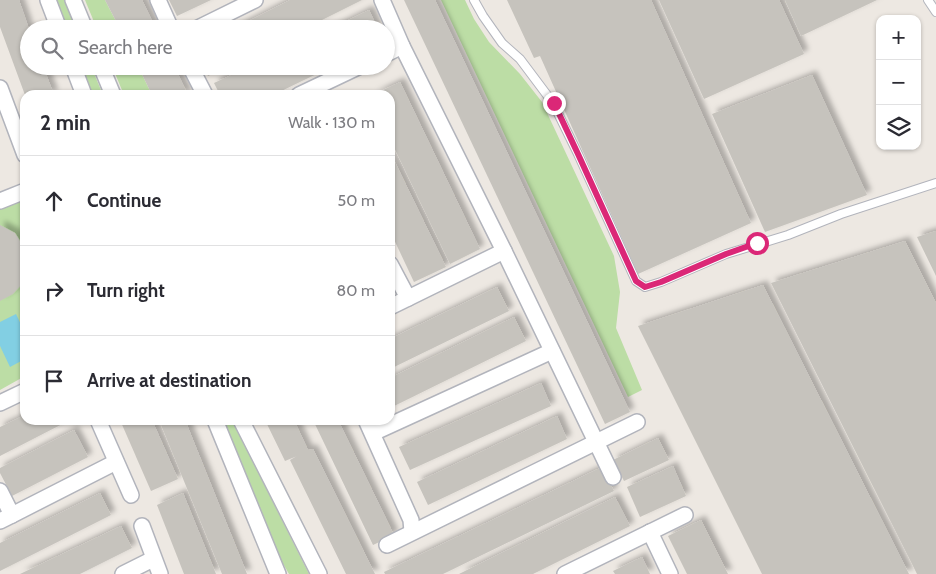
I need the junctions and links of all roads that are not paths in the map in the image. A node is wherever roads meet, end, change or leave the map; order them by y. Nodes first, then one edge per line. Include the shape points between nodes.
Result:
1 (48, 0) edge
2 (73, 0) edge
3 (158, 0) edge
4 (255, 0) edge
5 (382, 0) edge
6 (474, 0) edge
7 (928, 0) edge
8 (936, 12) edge
9 (56, 20) edge
10 (81, 20) edge
11 (167, 20) edge
12 (214, 20) edge
13 (391, 20) edge
14 (395, 30) edge
15 (402, 46) junction
16 (395, 50) edge
17 (76, 75) edge
18 (105, 75) edge
19 (195, 75) edge
20 (342, 75) edge
21 (0, 88) edge
22 (82, 90) edge
23 (111, 90) edge
24 (202, 90) edge
25 (311, 90) edge
26 (20, 142) edge
27 (936, 183) edge
28 (20, 193) edge
29 (0, 201) edge
30 (504, 251) junction
31 (395, 273) edge
32 (408, 298) junction
33 (395, 304) edge
34 (552, 351) junction
35 (20, 392) edge
36 (0, 402) edge
37 (395, 417) edge
38 (637, 422) dead end
39 (100, 425) edge
40 (217, 425) edge
41 (244, 425) edge
42 (370, 427) edge
43 (596, 443) junction
44 (116, 462) junction
45 (612, 477) dead end
46 (0, 491) edge
47 (131, 495) dead end
48 (685, 515) dead end
49 (6, 518) edge
50 (142, 526) dead end
51 (412, 532) junction
52 (650, 532) junction
53 (388, 545) dead end
54 (269, 553) junction
55 (153, 559) junction
56 (123, 574) edge
57 (160, 574) edge
58 (278, 574) edge
59 (284, 574) edge
60 (319, 574) edge
61 (565, 574) edge
62 (670, 574) edge

1 - 9 street
2 - 10 street
3 - 11 street
4 - 12 street
5 - 13 street
6 - 27 lane via 502,43 520,59 554,103 636,281 645,287 726,254
7 - 8 lane
14 - 15 street
15 - 16 street
15 - 30 street
17 - 22 street
18 - 23 street
19 - 24 street
20 - 25 street
21 - 26 street
28 - 29 street
30 - 32 street
30 - 34 street
31 - 32 street
32 - 33 street
34 - 37 street
34 - 43 street
35 - 36 street
38 - 43 street
39 - 44 street
40 - 54 street
41 - 60 street
42 - 51 street via 411,520
43 - 45 street
43 - 51 street
44 - 47 street
44 - 49 street
46 - 49 street
48 - 52 street
50 - 55 street
51 - 53 street
52 - 61 street
52 - 62 street
54 - 58 street
54 - 59 street
55 - 56 street
55 - 57 street

